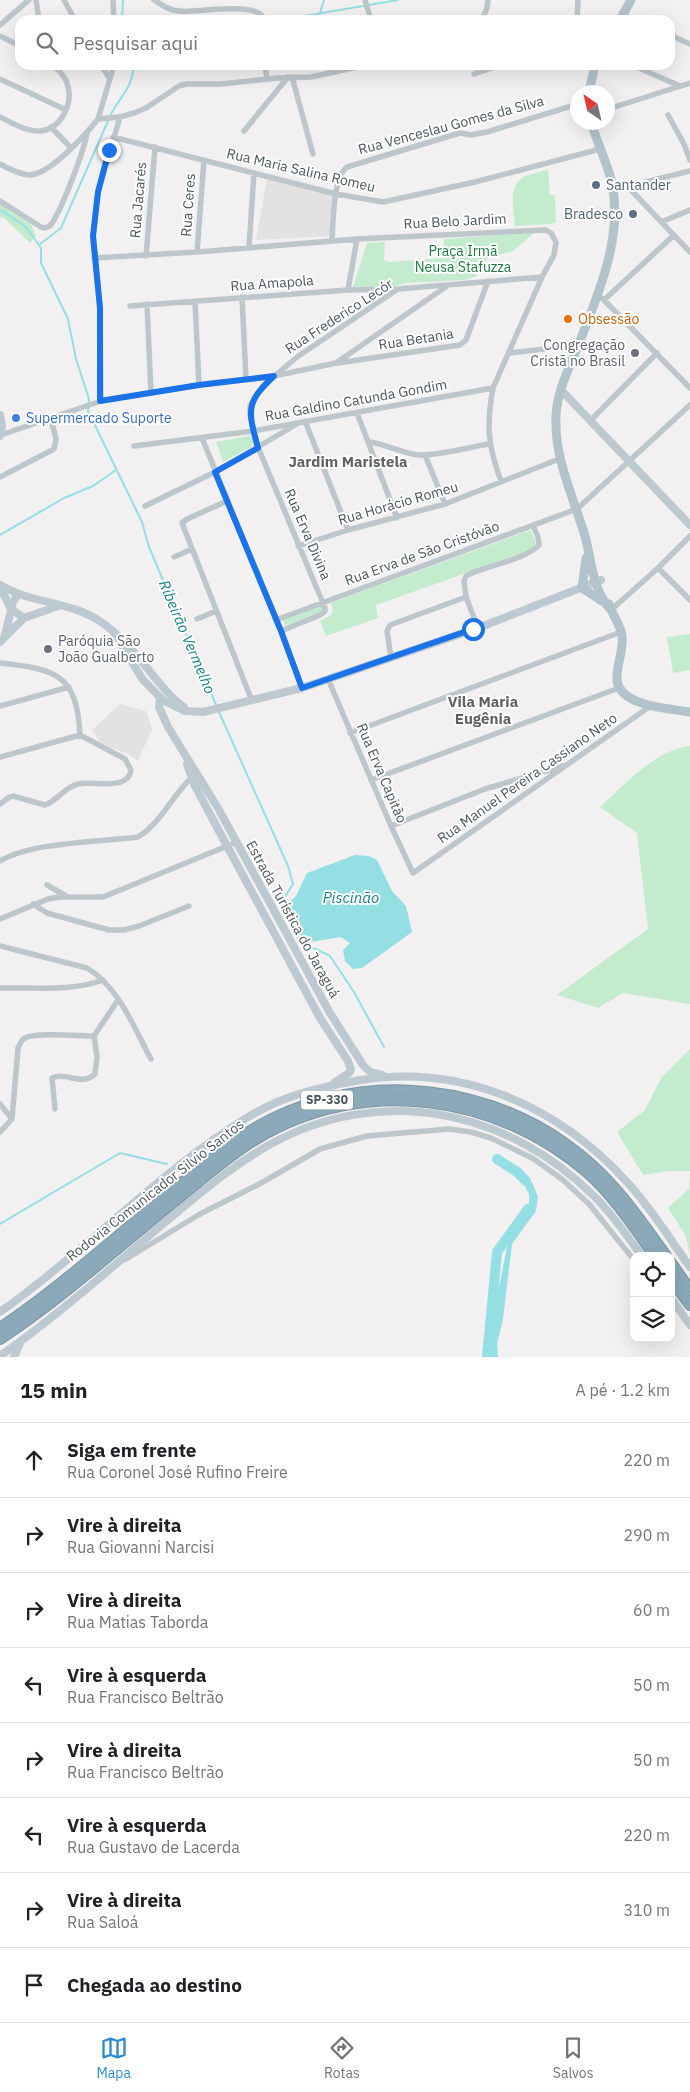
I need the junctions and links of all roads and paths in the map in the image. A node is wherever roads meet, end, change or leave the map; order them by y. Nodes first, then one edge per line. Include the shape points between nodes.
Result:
1 (29, 0) edge
2 (36, 0) edge
3 (64, 0) edge
4 (113, 0) edge
5 (154, 0) edge
6 (365, 0) edge
7 (488, 0) edge
8 (578, 0) edge
9 (630, 0) edge
10 (165, 3) edge
11 (38, 15) edge
12 (72, 15) edge
13 (114, 15) edge
14 (263, 15) edge
15 (369, 15) edge
16 (484, 15) edge
17 (577, 15) edge
18 (623, 15) edge
19 (0, 25) edge
20 (0, 36) edge
21 (675, 37) edge
22 (15, 44) edge
23 (690, 44) edge
24 (57, 70) edge
25 (104, 70) edge
26 (113, 70) edge
27 (266, 70) edge
28 (347, 70) edge
29 (486, 70) edge
30 (594, 70) edge
31 (643, 70) edge
32 (474, 74) dead end
33 (290, 77) junction
34 (267, 78) junction
35 (110, 79) junction
36 (0, 80) edge
37 (690, 83) edge
38 (591, 85) edge
39 (680, 86) junction
40 (570, 106) edge
41 (615, 107) edge
42 (66, 110) junction
43 (668, 115) dead end
44 (0, 117) edge
45 (120, 117) junction
46 (98, 119) junction
47 (51, 127) junction
48 (594, 130) edge
49 (244, 131) dead end
50 (87, 133) junction
51 (113, 137) junction
52 (155, 147) junction
53 (71, 148) junction
54 (600, 149) junction
55 (313, 154) dead end
56 (204, 160) junction
57 (690, 160) edge
58 (0, 164) edge
59 (690, 172) edge
60 (254, 173) junction
61 (612, 187) junction
62 (629, 188) junction
63 (336, 194) junction
64 (0, 201) edge
65 (690, 210) edge
66 (661, 222) junction
67 (674, 235) junction
68 (357, 239) junction
69 (332, 241) junction
70 (250, 247) junction
71 (197, 252) junction
72 (690, 252) edge
73 (146, 256) junction
74 (94, 258) junction
75 (542, 277) junction
76 (488, 282) junction
77 (449, 285) junction
78 (398, 289) junction
79 (348, 290) junction
80 (242, 297) junction
81 (601, 298) junction
82 (196, 301) junction
83 (147, 304) junction
84 (130, 306) dead end
85 (579, 345) junction
86 (510, 353) junction
87 (657, 353) junction
88 (336, 363) junction
89 (274, 376) junction
90 (246, 379) junction
91 (199, 385) junction
92 (493, 388) junction
93 (690, 388) edge
94 (561, 390) junction
95 (151, 393) junction
96 (99, 402) junction
97 (690, 405) edge
98 (357, 413) junction
99 (0, 415) edge
100 (51, 419) junction
101 (304, 421) junction
102 (590, 421) junction
103 (253, 431) junction
104 (0, 436) edge
105 (202, 438) junction
106 (368, 442) junction
107 (489, 444) junction
108 (134, 446) dead end
109 (258, 448) junction
110 (425, 455) junction
111 (559, 459) junction
112 (629, 462) junction
113 (215, 472) junction
114 (0, 477) edge
115 (501, 481) junction
116 (227, 501) junction
117 (445, 504) junction
118 (145, 506) dead end
119 (577, 509) junction
120 (397, 518) junction
121 (533, 524) junction
122 (690, 525) edge
123 (348, 530) junction
124 (690, 536) edge
125 (586, 540) junction
126 (298, 546) junction
127 (192, 549) junction
128 (587, 551) junction
129 (174, 557) dead end
130 (658, 568) junction
131 (598, 581) junction
132 (0, 586) edge
133 (582, 588) junction
134 (18, 594) junction
135 (466, 597) junction
136 (690, 600) edge
137 (45, 603) junction
138 (323, 603) junction
139 (59, 605) junction
140 (607, 606) junction
141 (11, 609) junction
142 (42, 611) junction
143 (216, 611) junction
144 (24, 618) junction
145 (197, 619) dead end
146 (276, 620) junction
147 (478, 628) junction
148 (113, 631) junction
149 (281, 631) junction
150 (621, 632) junction
151 (2, 640) edge
152 (391, 658) junction
153 (0, 663) edge
154 (328, 679) junction
155 (143, 680) junction
156 (69, 687) junction
157 (302, 688) junction
158 (619, 688) junction
159 (160, 697) junction
160 (170, 699) junction
161 (252, 701) junction
162 (652, 705) junction
163 (0, 706) edge
164 (159, 706) junction
165 (690, 712) edge
166 (168, 727) junction
167 (350, 733) junction
168 (80, 735) junction
169 (0, 757) edge
170 (568, 765) junction
171 (194, 775) junction
172 (371, 780) junction
173 (0, 804) edge
174 (390, 826) junction
175 (236, 842) junction
176 (227, 846) junction
177 (0, 861) edge
178 (416, 872) joint
179 (46, 885) dead end
180 (67, 897) junction
181 (34, 904) junction
182 (189, 906) dead end
183 (0, 920) edge
184 (0, 946) edge
185 (103, 980) junction
186 (0, 988) edge
187 (118, 1000) junction
188 (94, 1036) junction
189 (151, 1059) dead end
190 (394, 1076) junction
191 (322, 1087) junction
192 (0, 1104) edge
193 (55, 1110) dead end
194 (12, 1119) junction
195 (0, 1132) edge
196 (639, 1252) edge
197 (652, 1252) edge
198 (663, 1252) edge
199 (630, 1255) edge
200 (690, 1267) edge
201 (109, 1269) junction
202 (675, 1269) edge
203 (675, 1284) edge
204 (690, 1290) edge
205 (690, 1305) edge
206 (675, 1306) edge
207 (0, 1312) edge
208 (690, 1325) edge
209 (0, 1328) edge
210 (0, 1339) edge
211 (21, 1341) junction
212 (0, 1356) edge
213 (14, 1357) edge

1 - 19 street
2 - 11 street
3 - 12 street
4 - 13 street
5 - 10 street
6 - 15 street
7 - 16 street
8 - 17 street
9 - 18 main road
10 - 14 street via 178,11 226,7 256,9
20 - 22 street
21 - 23 street
24 - 42 street via 67,82 70,93
25 - 35 street
26 - 35 street
27 - 34 street
28 - 33 street via 322,76
29 - 32 street
30 - 38 main road
31 - 39 street
33 - 34 street
33 - 49 street
33 - 55 street
34 - 45 street via 221,84 186,84 146,108
35 - 46 street
36 - 42 street
37 - 39 street
39 - 41 street
40 - 63 street, Rua Venceslau Gomes da Silva via 486,132 460,133 355,164 344,170
42 - 47 street
43 - 57 street
44 - 47 street via 37,131
45 - 46 street
45 - 51 street
46 - 50 street
47 - 53 street
48 - 54 main road
50 - 53 street
50 - 64 street via 84,148 52,223 47,227 41,227
51 - 52 street, Rua Maria Salina Romeu
51 - 74 street via 96,209
52 - 56 street, Rua Maria Salina Romeu
52 - 73 street, Rua Jacarés
53 - 58 street via 37,174 24,174
54 - 61 main road
54 - 63 street, Rua Maria Salina Romeu via 397,199 372,201
56 - 60 street, Rua Maria Salina Romeu
56 - 71 street, Rua Ceres
59 - 62 street
60 - 63 street, Rua Maria Salina Romeu
60 - 70 street
61 - 62 street
61 - 81 main road via 613,223
62 - 66 street
63 - 69 street, Rua Venceslau Gomes da Silva
65 - 66 street
66 - 67 street
67 - 72 street
67 - 81 street
68 - 69 street, Rua Belo Jardim
68 - 75 street, Rua Belo Jardim via 546,230 556,242 554,255
68 - 79 street
69 - 70 street, Rua Belo Jardim
70 - 71 street, Rua Belo Jardim
71 - 73 street, Rua Belo Jardim
73 - 74 street, Rua Belo Jardim
74 - 96 street via 100,308
75 - 76 street, Rua Frederico Lecór
75 - 86 street, Rua Belo Jardim
76 - 77 street, Rua Frederico Lecór
76 - 88 street, Rua Betania via 466,340 460,345
77 - 78 street, Rua Frederico Lecór
77 - 88 street
78 - 79 street, Rua Amapola
78 - 89 street, Rua Frederico Lecór
79 - 80 street, Rua Amapola
80 - 82 street, Rua Amapola
80 - 90 street
81 - 85 main road
81 - 87 street
82 - 83 street, Rua Amapola
82 - 91 street
83 - 84 street, Rua Amapola
83 - 95 street
85 - 86 street
85 - 94 main road
86 - 92 street, Rua Belo Jardim
87 - 93 street
87 - 102 street
88 - 89 street
89 - 90 street
89 - 103 street, Rua Frederico Lecór via 250,406
90 - 91 street
91 - 95 street
92 - 98 street, Rua Galdino Catunda Gondim
92 - 107 street, Rua Belo Jardim via 488,420
94 - 102 main road
94 - 111 main road via 556,414
95 - 96 street
96 - 100 street
97 - 112 street
98 - 101 street, Rua Galdino Catunda Gondim
98 - 106 street
99 - 104 main road
100 - 104 street
100 - 114 street via 56,439 54,449
101 - 103 street, Rua Galdino Catunda Gondim
101 - 109 street
101 - 123 street
102 - 112 main road
103 - 105 street, Rua Galdino Catunda Gondim
103 - 109 street, Rua Erva Divina
105 - 108 street, Rua Galdino Catunda Gondim
105 - 113 street
106 - 110 street
106 - 120 street
107 - 110 street
107 - 115 street, Rua Belo Jardim
109 - 113 street
109 - 126 street, Rua Erva Divina
110 - 117 street
111 - 115 street, Rua Horácio Romeu
111 - 119 main road
112 - 119 street
112 - 122 main road
113 - 116 street
113 - 118 street
115 - 117 street, Rua Horácio Romeu
116 - 127 street via 182,522
116 - 146 street
117 - 120 street, Rua Horácio Romeu
119 - 121 street, Rua Erva de São Cristóvão
119 - 125 main road
120 - 123 street, Rua Horácio Romeu
121 - 135 street via 539,545 521,556 466,576 463,586
121 - 138 street, Rua Erva de São Cristóvão
123 - 126 street, Rua Horácio Romeu
124 - 130 street
125 - 128 main road
125 - 131 main road
126 - 138 street, Rua Erva Divina
127 - 129 street
127 - 143 street
128 - 131 main road
128 - 133 main road
130 - 136 street
130 - 140 street
131 - 133 main road
131 - 140 main road
132 - 134 main road
132 - 141 main road
133 - 140 main road
133 - 147 main road
134 - 137 main road
134 - 141 main road
135 - 147 street
135 - 152 street via 390,625 387,631
137 - 139 main road
137 - 142 main road
138 - 146 street, Rua Erva de São Cristóvão
138 - 149 street via 325,611 322,614
139 - 142 main road
139 - 148 main road via 83,611
140 - 150 main road
141 - 144 main road
141 - 151 main road
142 - 144 main road
143 - 145 street
143 - 161 street
144 - 151 main road
146 - 149 street
147 - 152 main road
148 - 155 main road
148 - 160 main road
149 - 157 street
150 - 158 main road
150 - 167 street
152 - 154 main road
153 - 156 street via 47,671
154 - 157 main road
154 - 167 street, Rua Erva Capitão
155 - 159 main road
155 - 164 main road
156 - 163 street
156 - 168 street via 78,706
157 - 161 main road
158 - 162 main road via 634,700
158 - 172 street
159 - 160 main road
159 - 160 main road
159 - 164 main road, Estrada Turística do Jaraguá
160 - 161 main road via 191,712
160 - 166 main road
162 - 165 main road
162 - 170 street, Rua Manuel Pereira Cassiano Neto
164 - 166 main road, Estrada Turística do Jaraguá
166 - 171 main road, Estrada Turística do Jaraguá
167 - 172 street, Rua Erva Capitão
168 - 169 street
168 - 173 street via 125,758 131,770 128,778 117,783 78,784 45,804 13,796
170 - 174 street via 485,789
170 - 178 street, Rua Manuel Pereira Cassiano Neto
171 - 175 main road, Estrada Turística do Jaraguá
171 - 176 main road, Estrada Turística do Jaraguá
171 - 177 street via 161,816 138,837 37,848
172 - 174 street, Rua Erva Capitão
174 - 178 street, Rua Erva Capitão via 411,871
175 - 176 street
175 - 190 main road, Estrada Turística do Jaraguá via 358,1059 375,1074
176 - 180 street via 103,897
176 - 191 main road, Estrada Turística do Jaraguá via 320,1018 350,1066 345,1077
179 - 180 street
180 - 181 street
181 - 182 street via 47,913 109,930 139,926
181 - 183 street
184 - 185 street via 87,968
185 - 186 street via 65,988
185 - 187 street
187 - 188 street
187 - 189 street
188 - 193 street via 95,1074 84,1080 54,1077
188 - 194 street via 22,1040 18,1048
190 - 191 main road
190 - 200 main road via 439,1078 482,1087 521,1102 553,1120 583,1141 628,1182
191 - 207 main road via 285,1098 230,1128
192 - 194 street
194 - 195 street
196 - 201 main road via 596,1198 558,1165 530,1147 467,1120 414,1111 388,1111 326,1122 268,1146 222,1177
197 - 210 highway, Rodovia Comunicador Silvio Santos / SP-330 via 589,1174 530,1133 506,1121 465,1108 418,1100 380,1100 311,1114 255,1139 36,1314
198 - 209 highway, Rodovia Comunicador Silvio Santos / SP-330 via 614,1186 579,1154 547,1131 479,1101 418,1090 382,1090 299,1108 248,1133 203,1165 48,1293
199 - 201 street via 589,1204 534,1159 491,1138 449,1129 367,1136 320,1149 200,1214
201 - 211 main road
202 - 204 highway
203 - 205 highway
206 - 208 main road
211 - 212 main road
211 - 213 main road

